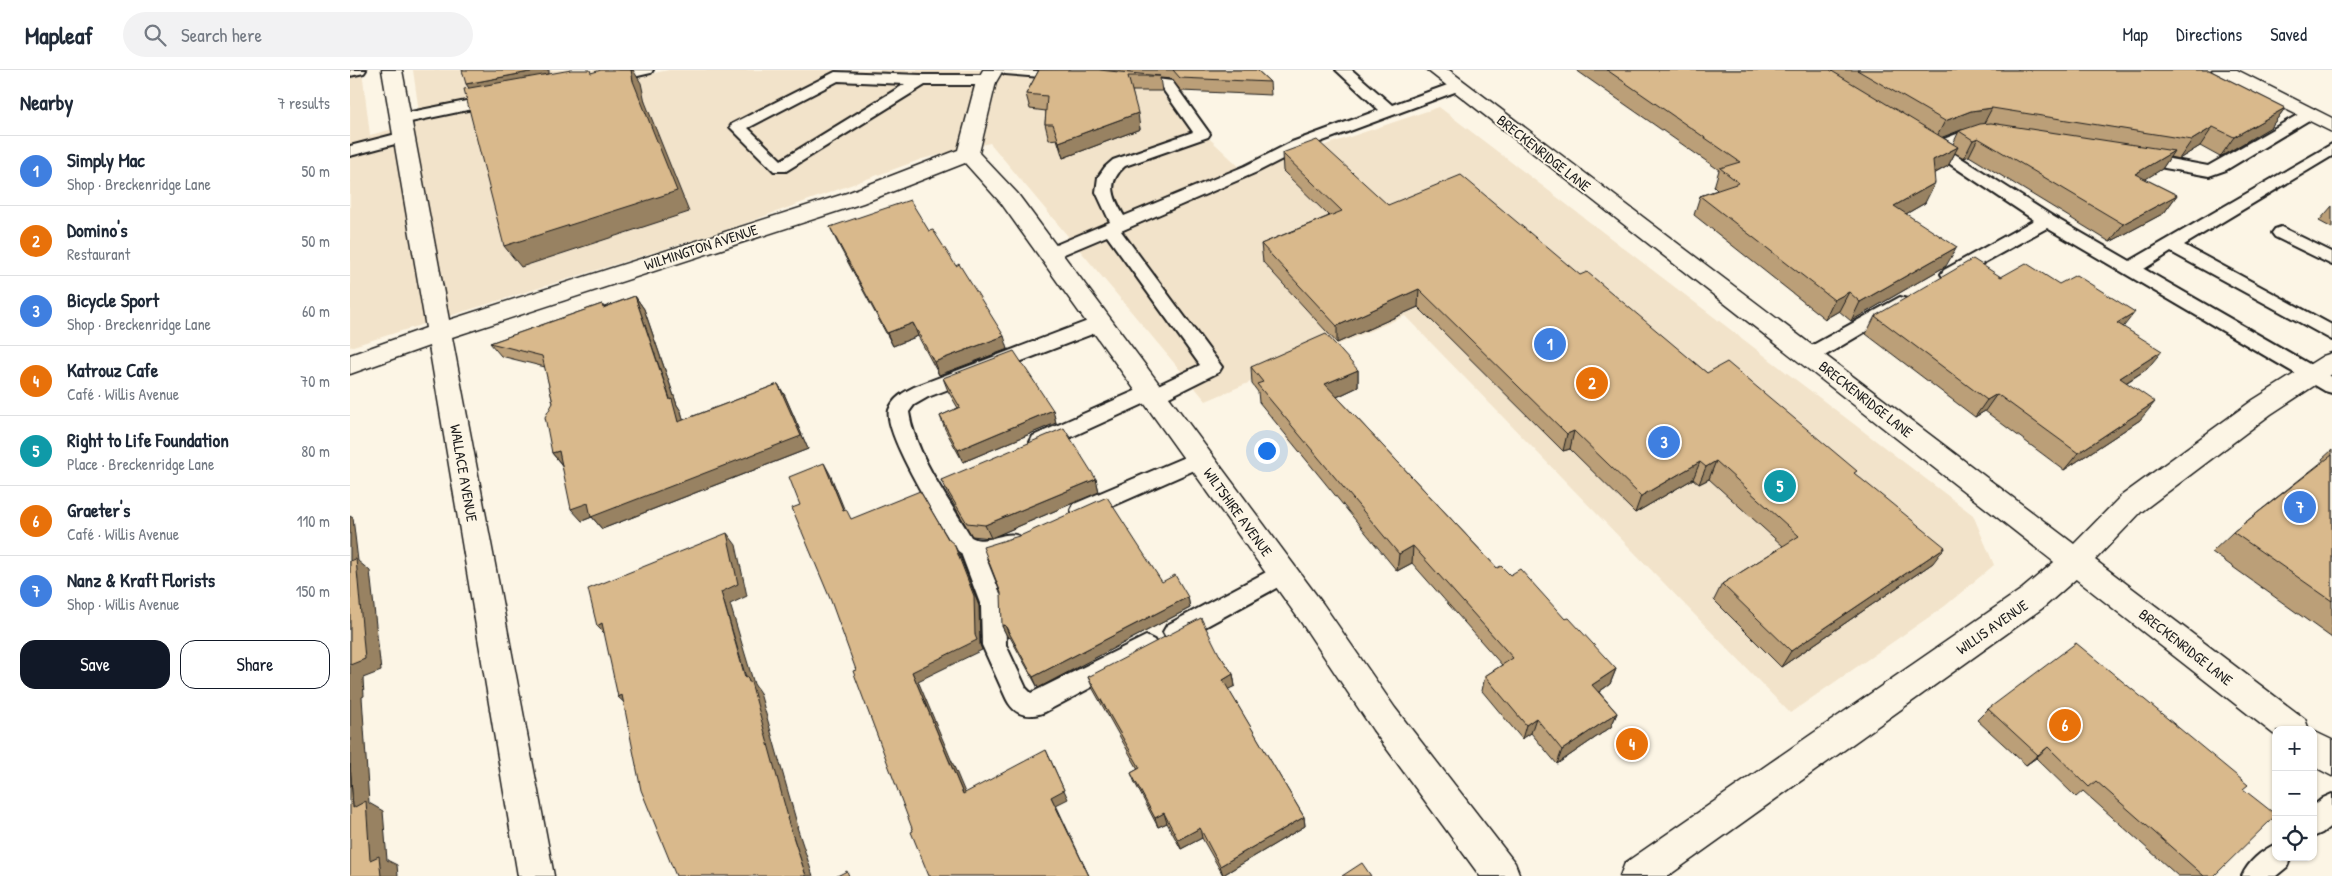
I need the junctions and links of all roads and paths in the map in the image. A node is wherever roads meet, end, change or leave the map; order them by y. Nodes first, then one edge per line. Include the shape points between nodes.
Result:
1 (359, 70) edge
2 (392, 70) edge
3 (646, 70) edge
4 (1343, 70) edge
5 (1437, 70) edge
6 (2222, 70) edge
7 (350, 72) edge
8 (834, 73) edge
9 (995, 73) edge
10 (1082, 76) edge
11 (596, 77) edge
12 (922, 80) junction
13 (1120, 80) edge
14 (1458, 86) junction
15 (510, 94) edge
16 (1390, 111) junction
17 (2308, 114) junction
18 (2332, 126) edge
19 (403, 128) junction
20 (2002, 137) edge
21 (1917, 138) edge
22 (1934, 148) junction
23 (2332, 149) edge
24 (350, 151) edge
25 (968, 154) junction
26 (2125, 155) edge
27 (2048, 221) junction
28 (1115, 226) junction
29 (2281, 233) dead end
30 (2171, 245) junction
31 (1050, 254) junction
32 (2332, 259) edge
33 (2130, 269) junction
34 (1936, 282) edge
35 (1919, 292) edge
36 (1101, 322) junction
37 (439, 333) junction
38 (2332, 333) edge
39 (1809, 356) junction
40 (350, 364) edge
41 (2326, 374) edge
42 (1153, 394) junction
43 (1021, 450) edge
44 (1199, 459) junction
45 (1063, 519) edge
46 (1027, 535) edge
47 (971, 549) junction
48 (2076, 561) junction
49 (1283, 573) junction
50 (2288, 726) edge
51 (2317, 749) edge
52 (2332, 760) edge
53 (2332, 807) edge
54 (2317, 820) edge
55 (2273, 861) edge
56 (536, 876) edge
57 (1502, 876) edge
58 (1638, 876) edge
59 (2256, 876) edge

1 - 7 lane
2 - 19 street, WALLACE AVENUE
3 - 11 lane
4 - 16 lane
5 - 14 street, BRECKENRIDGE LANE
6 - 17 street
8 - 12 lane
8 - 12 lane via 738,127 780,168
9 - 10 lane
9 - 12 lane
9 - 25 street
13 - 28 lane via 1167,84 1202,134 1112,168 1105,178 1104,191
14 - 16 lane
14 - 39 street, BRECKENRIDGE LANE
15 - 19 lane via 491,95
16 - 28 lane via 1298,145 1251,169
17 - 18 street
17 - 26 lane via 2209,171
19 - 24 lane
19 - 37 street, WALLACE AVENUE
20 - 22 lane via 1968,135
21 - 22 lane
22 - 27 lane
23 - 30 lane
25 - 31 street, WILTSHIRE AVENUE via 1009,198
25 - 37 street, WILMINGTON AVENUE via 855,198
27 - 33 lane
27 - 34 lane
28 - 31 lane
28 - 42 lane via 1212,367
29 - 32 lane
30 - 33 lane
30 - 38 lane
31 - 36 street, WILTSHIRE AVENUE
33 - 41 lane
35 - 39 lane
36 - 42 street, WILTSHIRE AVENUE
36 - 47 lane via 921,392 904,402 899,412 901,427 940,483 963,543
37 - 40 street, WILMINGTON AVENUE
37 - 56 street, WALLACE AVENUE
39 - 48 street, BRECKENRIDGE LANE
41 - 48 street, WILLIS AVENUE via 2262,407 2131,504
42 - 43 lane
42 - 44 street, WILTSHIRE AVENUE
44 - 45 lane
44 - 49 street, WILTSHIRE AVENUE
46 - 47 lane via 992,549
47 - 49 lane via 993,606 994,645 1017,696 1026,705 1036,704
48 - 50 street, BRECKENRIDGE LANE
48 - 58 street, WILLIS AVENUE via 2033,598
49 - 57 street, WILTSHIRE AVENUE via 1384,719
51 - 52 street
53 - 54 lane
55 - 59 lane

